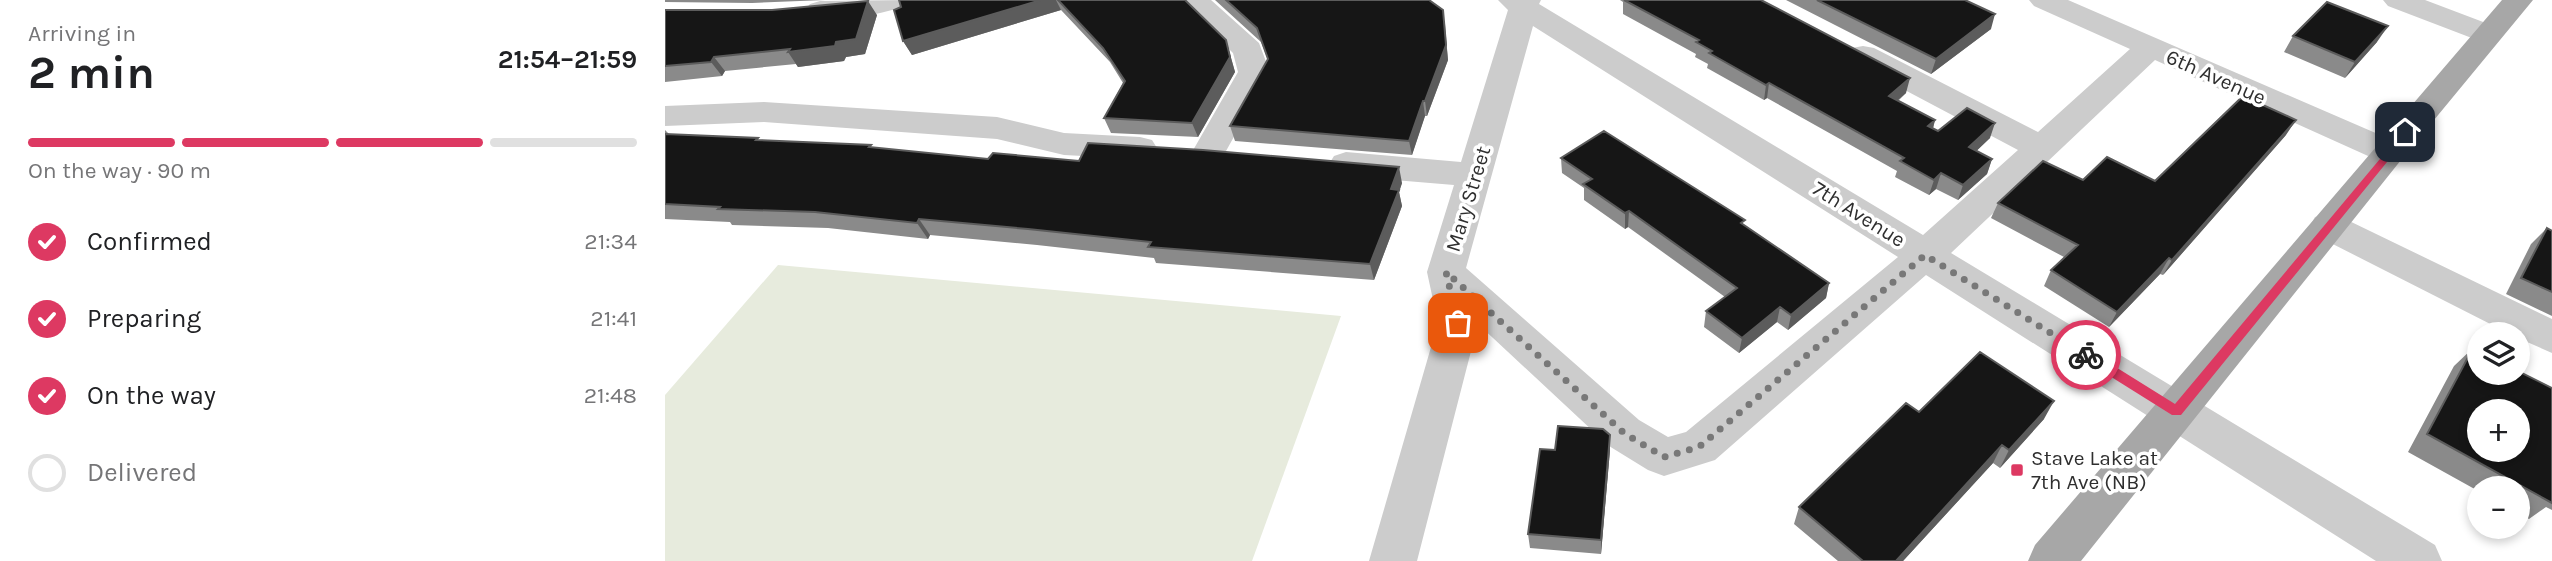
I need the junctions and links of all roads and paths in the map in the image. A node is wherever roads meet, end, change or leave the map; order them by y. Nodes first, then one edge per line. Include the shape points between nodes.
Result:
1 (897, 0) edge
2 (1194, 0) edge
3 (2044, 0) edge
4 (2398, 0) edge
5 (2518, 0) edge
6 (1521, 2) edge
7 (790, 12) edge
8 (2488, 34) junction
9 (1843, 45) edge
10 (2150, 48) junction
11 (665, 116) edge
12 (2041, 148) junction
13 (1187, 150) junction
14 (2389, 152) junction
15 (1250, 155) edge
16 (1319, 161) edge
17 (1475, 175) junction
18 (2328, 226) junction
19 (1925, 255) junction
20 (1446, 272) junction
21 (2552, 337) edge
22 (2177, 411) junction
23 (1393, 561) edge
24 (2052, 561) edge
25 (2418, 561) edge

1 - 7 street
2 - 13 street via 1248,50 1254,72
3 - 10 street, 6th Avenue
4 - 8 street
5 - 8 main road
6 - 17 street, Mary Street
6 - 19 street, 7th Avenue
8 - 14 main road
9 - 12 street
10 - 12 street
10 - 14 street, 6th Avenue
11 - 13 street via 778,113 997,128 1064,144
12 - 19 street
13 - 15 street
14 - 18 main road
16 - 17 street
17 - 20 street, Mary Street
18 - 21 street
18 - 22 main road
19 - 20 street via 1699,447 1664,457 1624,433
19 - 22 street, 7th Avenue
20 - 23 street, Mary Street via 1458,323
22 - 24 main road
22 - 25 street, 7th Avenue

